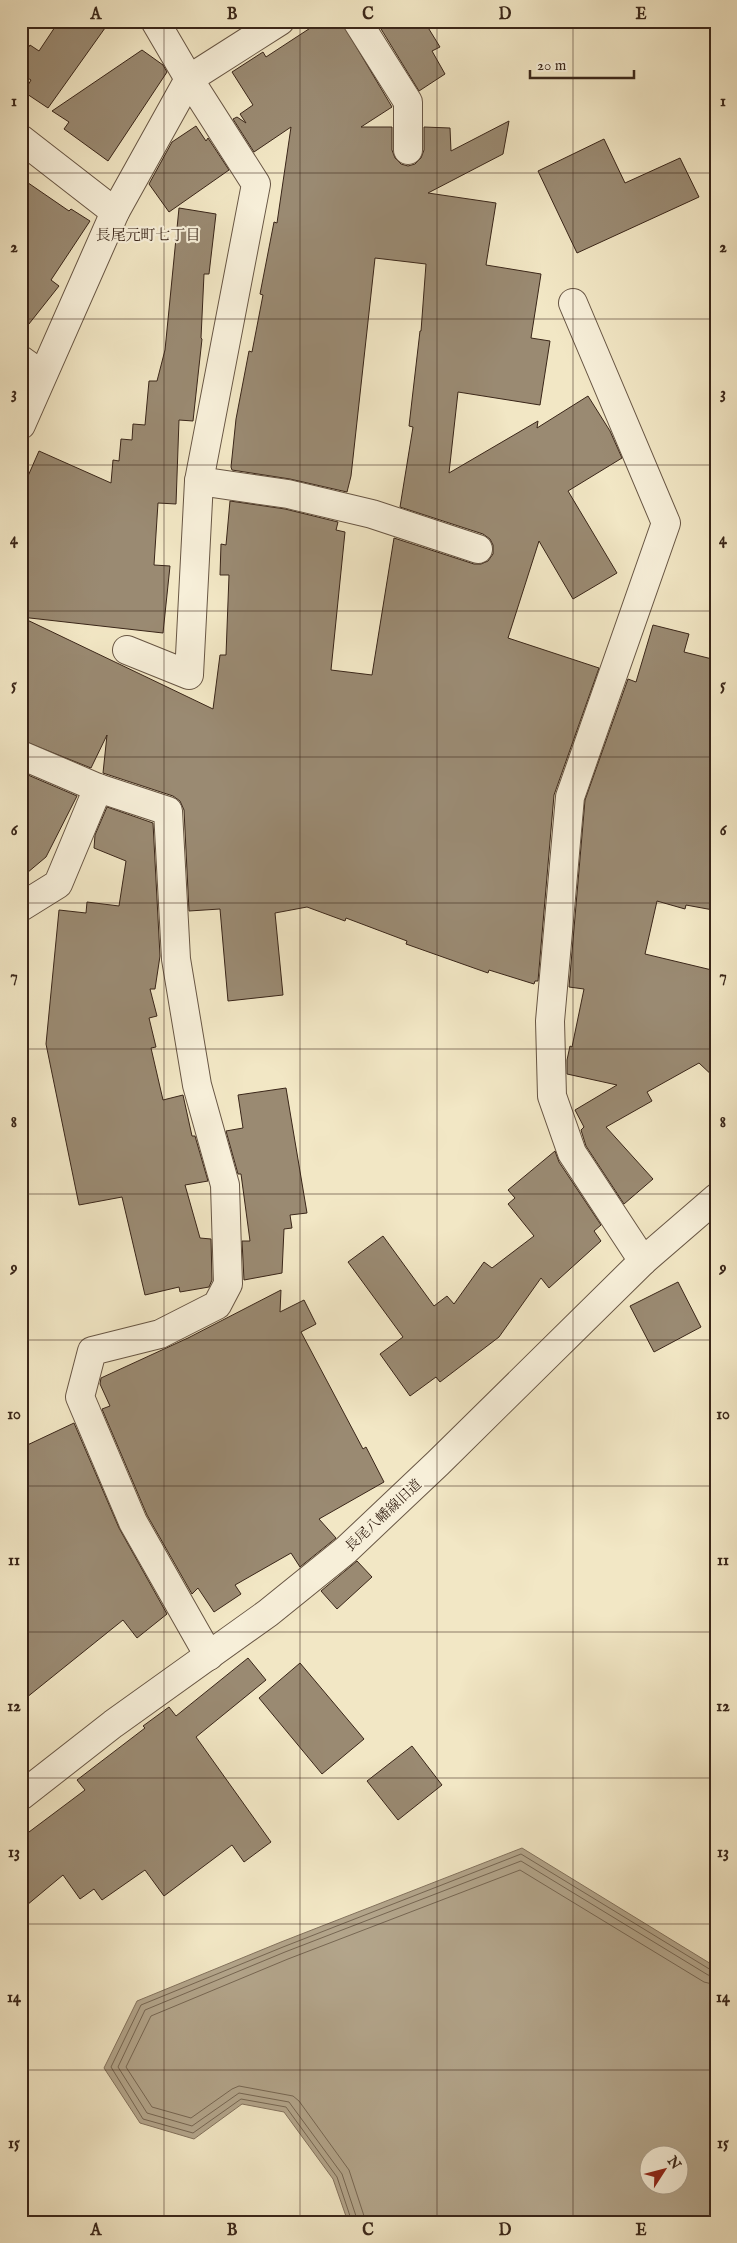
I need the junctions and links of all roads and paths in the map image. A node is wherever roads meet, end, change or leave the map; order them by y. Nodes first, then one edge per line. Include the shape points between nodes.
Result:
1 (155, 21) edge
2 (280, 21) edge
3 (358, 21) edge
4 (189, 79) junction
5 (21, 139) edge
6 (408, 150) dead end
7 (115, 212) junction
8 (573, 302) dead end
9 (32, 367) edge
10 (21, 425) edge
11 (199, 481) junction
12 (478, 549) dead end
13 (127, 650) dead end
14 (21, 755) edge
15 (98, 788) junction
16 (21, 907) edge
17 (716, 1198) edge
18 (643, 1261) junction
19 (209, 1656) junction
20 (21, 1796) edge

1 - 4 street
2 - 4 street
3 - 6 street via 408,102
4 - 7 street
4 - 11 street via 256,184
5 - 7 street
7 - 9 street
8 - 18 street via 666,523 570,796 550,1021 552,1096 572,1153
9 - 10 street
11 - 12 street via 288,494 372,514
11 - 13 street via 189,674
14 - 15 street
15 - 16 street via 58,884
15 - 19 street via 168,811 176,959 197,1085 225,1185 228,1284 217,1305 160,1334 92,1351 80,1397 133,1522
17 - 18 street, 長尾八幡線旧道
18 - 19 street, 長尾八幡線旧道 via 346,1550
19 - 20 street, 長尾八幡線旧道 via 113,1724

